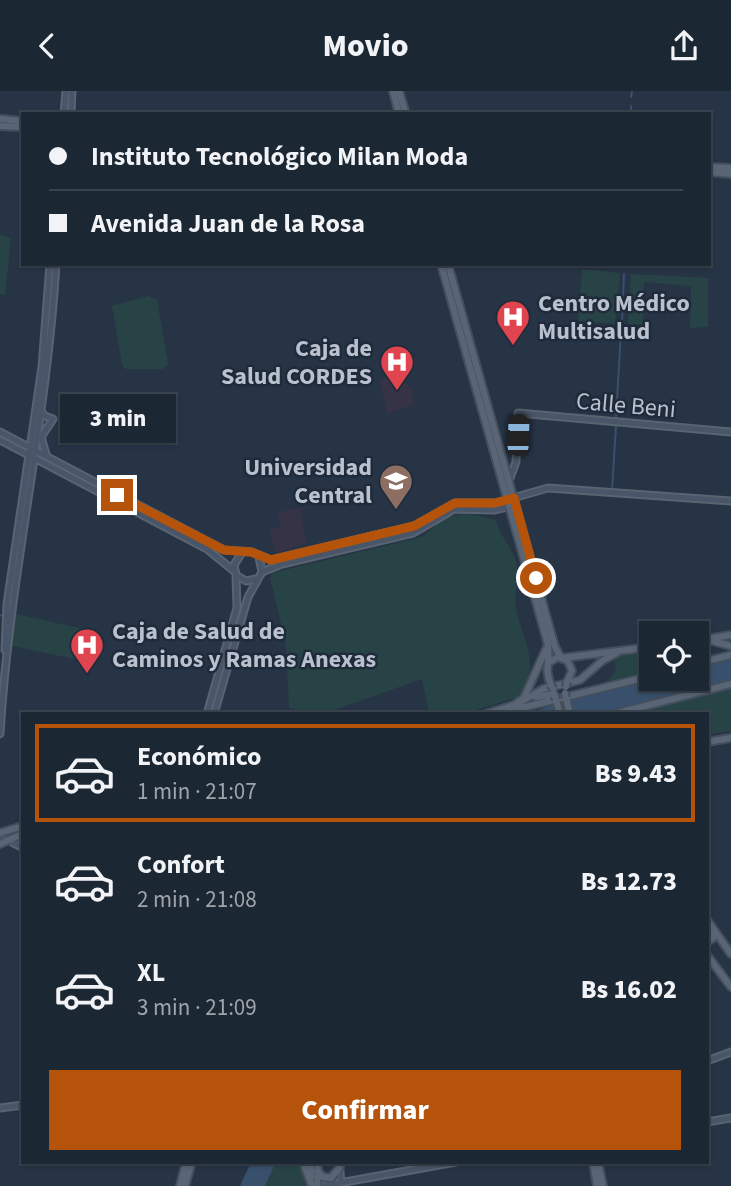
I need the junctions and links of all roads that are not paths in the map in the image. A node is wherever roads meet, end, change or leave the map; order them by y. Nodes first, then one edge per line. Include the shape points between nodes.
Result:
1 (66, 91) edge
2 (72, 91) edge
3 (393, 91) edge
4 (399, 91) edge
5 (64, 112) edge
6 (71, 112) edge
7 (398, 112) edge
8 (405, 112) edge
9 (0, 119) edge
10 (21, 121) edge
11 (0, 125) edge
12 (21, 127) edge
13 (711, 167) edge
14 (731, 168) edge
15 (711, 173) edge
16 (731, 174) edge
17 (50, 266) edge
18 (56, 266) edge
19 (442, 266) edge
20 (449, 266) edge
21 (41, 409) junction
22 (0, 432) edge
23 (731, 432) edge
24 (0, 440) edge
25 (32, 446) junction
26 (31, 456) junction
27 (51, 459) junction
28 (509, 481) junction
29 (731, 501) edge
30 (511, 502) junction
31 (412, 530) junction
32 (243, 553) junction
33 (260, 557) junction
34 (235, 573) junction
35 (260, 575) junction
36 (731, 637) edge
37 (709, 640) joint
38 (547, 641) junction
39 (731, 646) edge
40 (639, 649) edge
41 (620, 651) junction
42 (731, 655) edge
43 (562, 658) junction
44 (709, 661) edge
45 (547, 665) junction
46 (639, 679) edge
47 (731, 684) edge
48 (567, 690) junction
49 (554, 692) junction
50 (518, 706) junction
51 (208, 712) edge
52 (215, 712) edge
53 (494, 712) edge
54 (506, 712) edge
55 (559, 712) edge
56 (570, 712) edge
57 (622, 712) edge
58 (0, 734) edge
59 (731, 738) edge
60 (709, 742) edge
61 (21, 827) edge
62 (0, 834) edge
63 (21, 835) edge
64 (9, 840) junction
65 (0, 845) edge
66 (21, 847) edge
67 (710, 925) edge
68 (709, 941) edge
69 (731, 954) edge
70 (709, 958) edge
71 (731, 988) edge
72 (731, 1052) edge
73 (709, 1060) edge
74 (21, 1107) edge
75 (0, 1109) edge
76 (731, 1118) edge
77 (709, 1122) edge
78 (186, 1164) edge
79 (191, 1164) edge
80 (304, 1164) edge
81 (312, 1164) edge
82 (318, 1164) edge
83 (340, 1164) edge
84 (445, 1164) edge
85 (595, 1164) edge
86 (596, 1164) edge
87 (317, 1170) junction
88 (341, 1183) junction
89 (183, 1186) edge
90 (314, 1186) edge
91 (323, 1186) edge
92 (597, 1186) edge
93 (603, 1186) edge

1 - 5 main road
2 - 6 main road
3 - 7 main road
4 - 8 main road
9 - 10 main road
11 - 12 main road
13 - 14 main road
15 - 16 main road
17 - 25 main road
18 - 21 main road
19 - 30 main road
20 - 28 main road
21 - 25 main road
21 - 27 main road via 45,417 53,419 41,437
22 - 25 main road
23 - 28 main road, Calle Beni via 519,413 516,462
24 - 26 main road
25 - 26 main road
25 - 27 main road
26 - 34 main road via 207,549
26 - 58 main road via 7,604
27 - 32 main road via 213,545
28 - 30 main road
29 - 30 main road via 553,488
30 - 31 main road via 455,503
30 - 38 main road
30 - 43 main road
31 - 33 main road via 275,559
31 - 35 main road via 282,564
32 - 33 main road
32 - 34 main road via 235,560
33 - 35 main road
34 - 35 main road via 246,581
34 - 51 main road via 237,608
35 - 52 main road via 246,602
36 - 37 main road
37 - 39 main road
38 - 45 main road
38 - 50 main road via 531,687
40 - 41 main road
41 - 43 main road
41 - 50 main road via 580,680 543,689
42 - 44 main road
43 - 45 main road
43 - 48 main road via 571,667
45 - 49 main road
46 - 50 main road
47 - 57 main road
48 - 49 main road via 559,684
48 - 56 main road
49 - 50 main road
49 - 55 main road
50 - 53 main road
50 - 54 main road
59 - 60 main road
61 - 62 main road
62 - 64 main road
63 - 64 main road
64 - 65 main road
64 - 66 main road
67 - 68 main road via 713,938
67 - 69 main road
70 - 71 main road
72 - 73 main road
74 - 75 main road
76 - 77 main road
78 - 89 main road
79 - 89 main road
80 - 90 main road
81 - 90 main road
82 - 87 main road
83 - 87 main road via 331,1178
83 - 88 main road
84 - 88 main road
85 - 92 main road
86 - 93 main road
87 - 90 main road
88 - 91 main road

